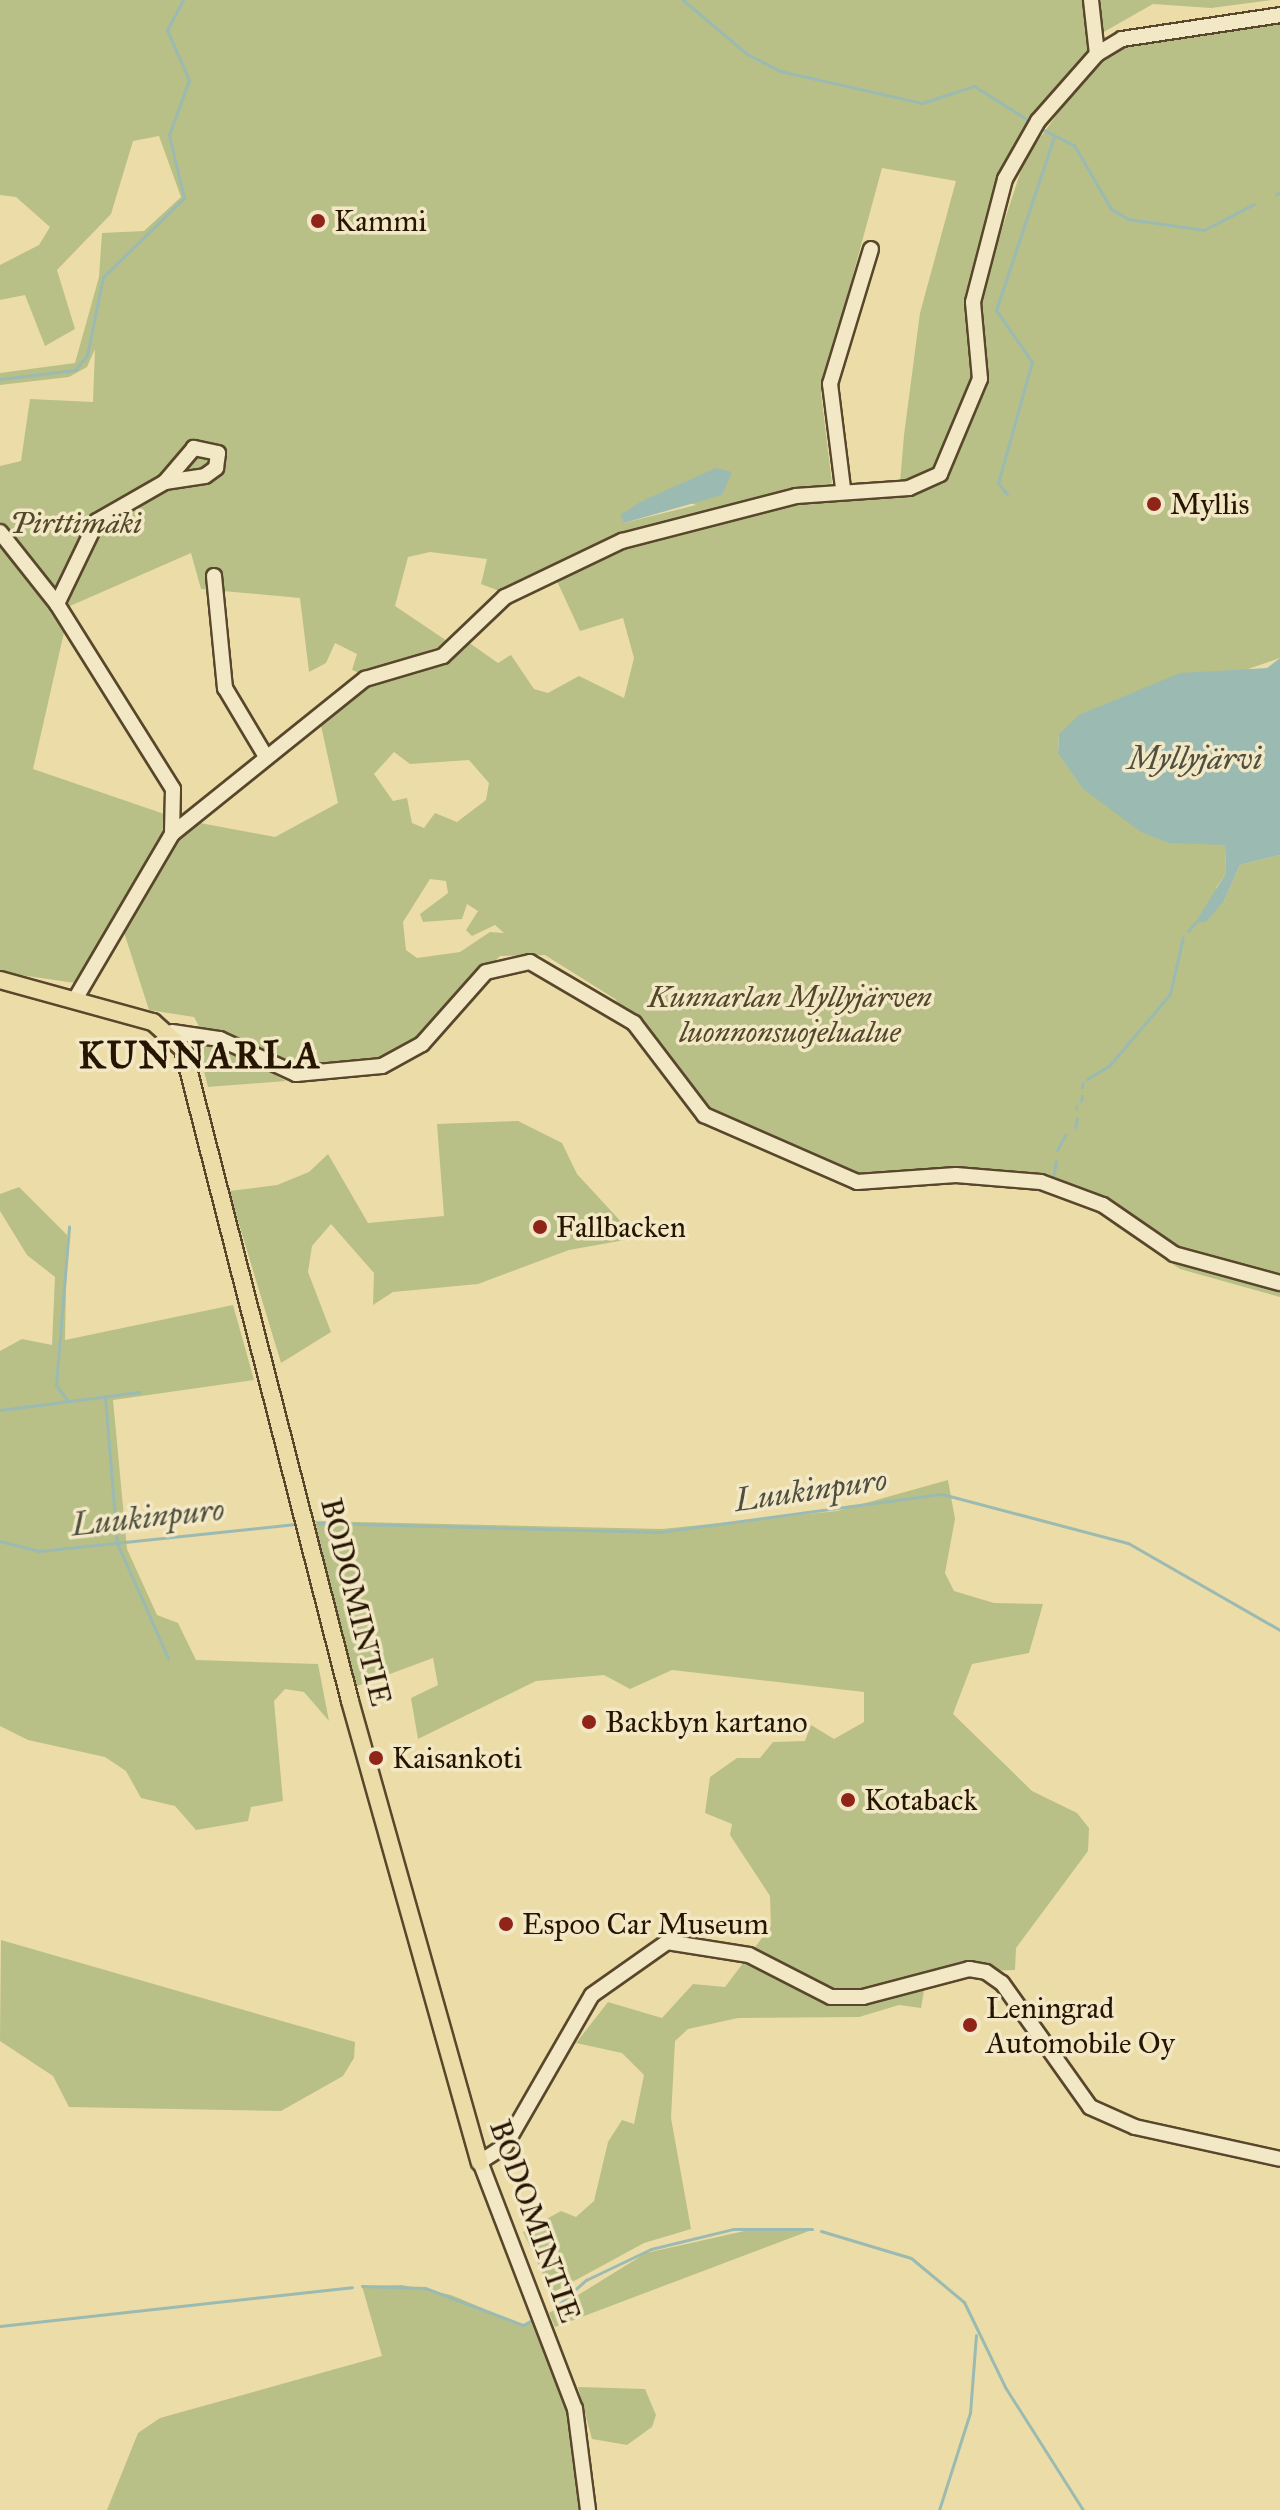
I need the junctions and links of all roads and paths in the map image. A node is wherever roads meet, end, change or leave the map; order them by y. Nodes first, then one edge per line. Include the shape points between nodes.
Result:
1 (1091, 0) edge
2 (1280, 15) edge
3 (1097, 54) junction
4 (871, 249) dead end
5 (165, 482) dead end
6 (843, 488) junction
7 (0, 532) edge
8 (214, 576) dead end
9 (57, 604) junction
10 (265, 755) junction
11 (172, 834) junction
12 (0, 980) edge
13 (77, 996) junction
14 (172, 1032) junction
15 (1280, 1283) edge
16 (1280, 2159) edge
17 (480, 2162) junction
18 (588, 2510) edge

1 - 3 street
2 - 3 street via 1142,32
3 - 6 street via 1038,121 1005,179 973,302 980,379 947,465 919,486
4 - 6 street via 830,384
5 - 9 street via 97,521
6 - 10 street via 604,549 505,597 443,656 365,679
7 - 9 street
8 - 10 street via 225,688
9 - 11 street via 173,789
10 - 11 street
11 - 13 street
12 - 13 main road
13 - 14 main road
14 - 15 street via 220,1039 296,1074 382,1066 422,1044 486,972 530,962 634,1023 704,1115 857,1182 956,1175 1041,1182 1103,1205 1174,1254
14 - 17 main road, BODOMINTIE via 186,1059 350,1701
16 - 17 street via 1135,2127 1090,2107 1002,1983 986,1972 831,1997 749,1955 674,1940 592,1995 505,2146
17 - 18 street, BODOMINTIE via 575,2409

